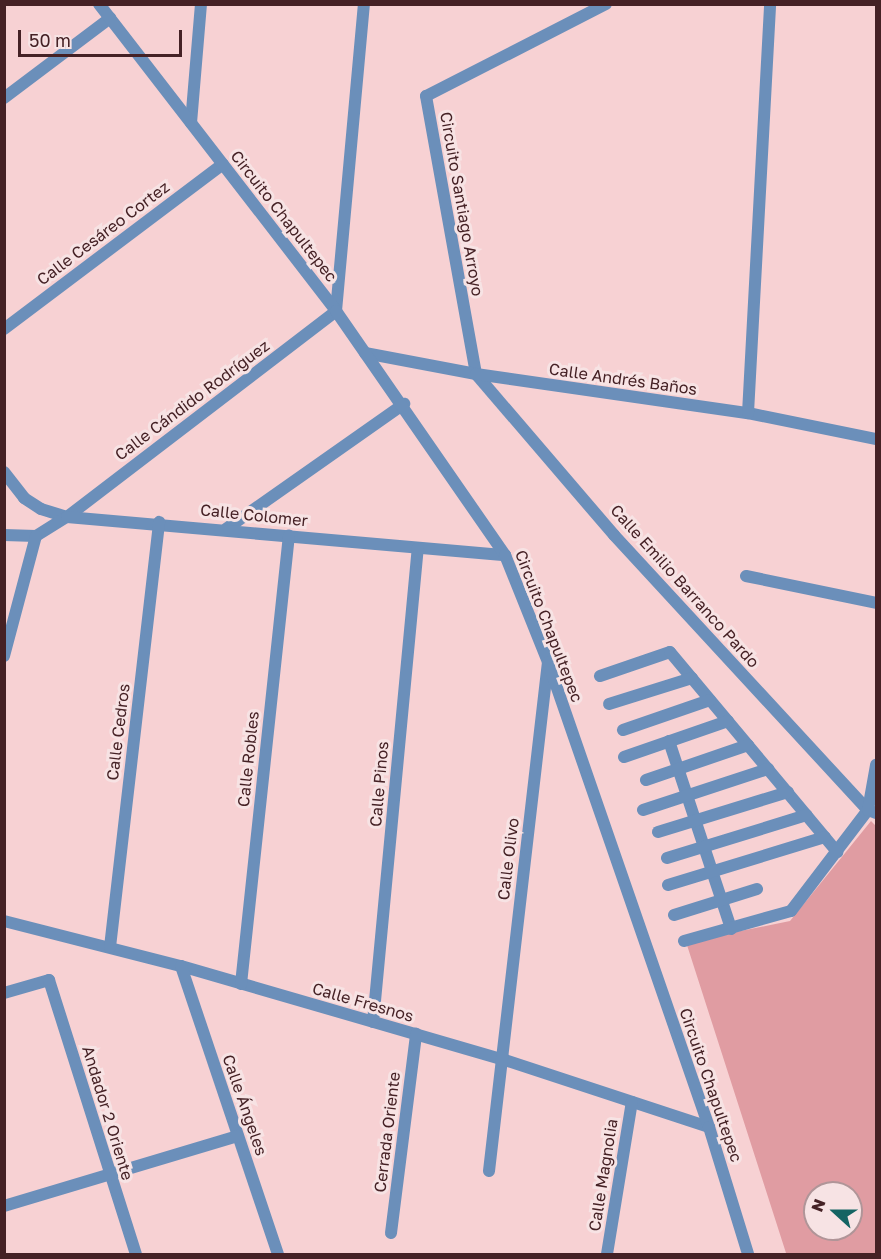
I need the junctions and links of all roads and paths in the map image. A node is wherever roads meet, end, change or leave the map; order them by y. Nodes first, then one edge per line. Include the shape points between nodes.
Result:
1 (99, 4) edge
2 (201, 4) edge
3 (364, 4) edge
4 (606, 4) edge
5 (770, 4) edge
6 (110, 18) junction
7 (4, 98) edge
8 (191, 123) junction
9 (223, 164) junction
10 (336, 310) junction
11 (4, 329) edge
12 (365, 353) junction
13 (476, 374) junction
14 (404, 404) junction
15 (748, 413) junction
16 (876, 439) edge
17 (4, 472) edge
18 (67, 516) junction
19 (159, 522) junction
20 (226, 529) junction
21 (4, 535) edge
22 (36, 536) junction
23 (289, 536) junction
24 (418, 548) junction
25 (505, 555) junction
26 (746, 576) dead end
27 (876, 603) edge
28 (5, 654) edge
29 (548, 662) junction
30 (600, 676) dead end
31 (692, 678) junction
32 (710, 700) junction
33 (609, 704) dead end
34 (728, 721) junction
35 (623, 730) dead end
36 (669, 741) junction
37 (748, 745) junction
38 (624, 757) dead end
39 (876, 765) edge
40 (678, 769) junction
41 (768, 769) junction
42 (646, 780) dead end
43 (788, 792) junction
44 (687, 795) junction
45 (643, 810) dead end
46 (872, 811) edge
47 (807, 815) junction
48 (695, 821) junction
49 (658, 832) dead end
50 (825, 837) junction
51 (703, 847) junction
52 (837, 852) junction
53 (667, 858) dead end
54 (712, 872) junction
55 (668, 885) dead end
56 (757, 889) dead end
57 (721, 900) junction
58 (674, 915) dead end
59 (4, 921) edge
60 (731, 929) junction
61 (684, 941) dead end
62 (110, 947) junction
63 (181, 966) junction
64 (241, 984) junction
65 (4, 993) edge
66 (373, 1022) junction
67 (416, 1034) junction
68 (502, 1059) junction
69 (632, 1102) junction
70 (709, 1127) junction
71 (238, 1136) junction
72 (489, 1171) dead end
73 (111, 1174) junction
74 (4, 1206) edge
75 (391, 1233) dead end
76 (136, 1254) edge
77 (278, 1254) edge
78 (607, 1254) edge
79 (747, 1254) edge

1 - 6 street, Circuito Chapultepec
2 - 8 street
3 - 10 street
4 - 13 street, Circuito Santiago Arroyo via 426,96
5 - 15 street
6 - 7 street
6 - 8 street, Circuito Chapultepec
8 - 9 street, Circuito Chapultepec
9 - 10 street, Circuito Chapultepec
9 - 11 street, Calle Cesáreo Cortez
10 - 12 street, Circuito Chapultepec
10 - 18 street, Calle Cándido Rodríguez
12 - 13 street, Calle Andrés Baños
12 - 14 street, Circuito Chapultepec
13 - 15 street, Calle Andrés Baños
13 - 46 street, Calle Emilio Barranco Pardo via 614,535
14 - 20 street
14 - 25 street, Circuito Chapultepec
15 - 16 street, Calle Andrés Baños
17 - 18 street, Calle Colomer via 24,498 41,509
18 - 19 street, Calle Colomer
18 - 22 street
19 - 20 street, Calle Colomer
19 - 62 street, Calle Cedros
20 - 23 street, Calle Colomer
21 - 22 street
22 - 28 street
23 - 24 street, Calle Colomer
23 - 64 street, Calle Robles
24 - 25 street, Calle Colomer
24 - 66 street, Calle Pinos
25 - 29 street, Circuito Chapultepec
26 - 27 street
29 - 68 street, Calle Olivo
29 - 70 street, Circuito Chapultepec
30 - 31 street via 670,652
31 - 32 street
31 - 33 street
32 - 34 street
32 - 35 street
34 - 36 street
34 - 37 street
36 - 38 street
36 - 40 street
37 - 40 street
37 - 41 street
39 - 46 street
40 - 42 street
40 - 44 street
41 - 43 street
41 - 44 street
43 - 47 street
43 - 48 street
44 - 45 street
44 - 48 street
46 - 52 street
47 - 50 street
47 - 51 street
48 - 49 street
48 - 51 street
50 - 52 street
50 - 54 street
51 - 53 street
51 - 54 street
52 - 60 street via 791,912
54 - 55 street
54 - 57 street
56 - 57 street
57 - 58 street
57 - 60 street
59 - 62 street, Calle Fresnos
60 - 61 street
62 - 63 street, Calle Fresnos
63 - 64 street, Calle Fresnos
63 - 71 street, Calle Ángeles
64 - 66 street, Calle Fresnos
65 - 73 street, Andador 2 Oriente via 50,981
66 - 67 street, Calle Fresnos
67 - 68 street, Calle Fresnos
67 - 75 street, Cerrada Oriente
68 - 69 street, Calle Fresnos
68 - 72 street, Calle Olivo
69 - 70 street, Calle Fresnos
69 - 78 street, Calle Magnolia
70 - 79 street, Circuito Chapultepec
71 - 73 street
71 - 77 street, Calle Ángeles
73 - 74 street
73 - 76 street, Andador 2 Oriente

